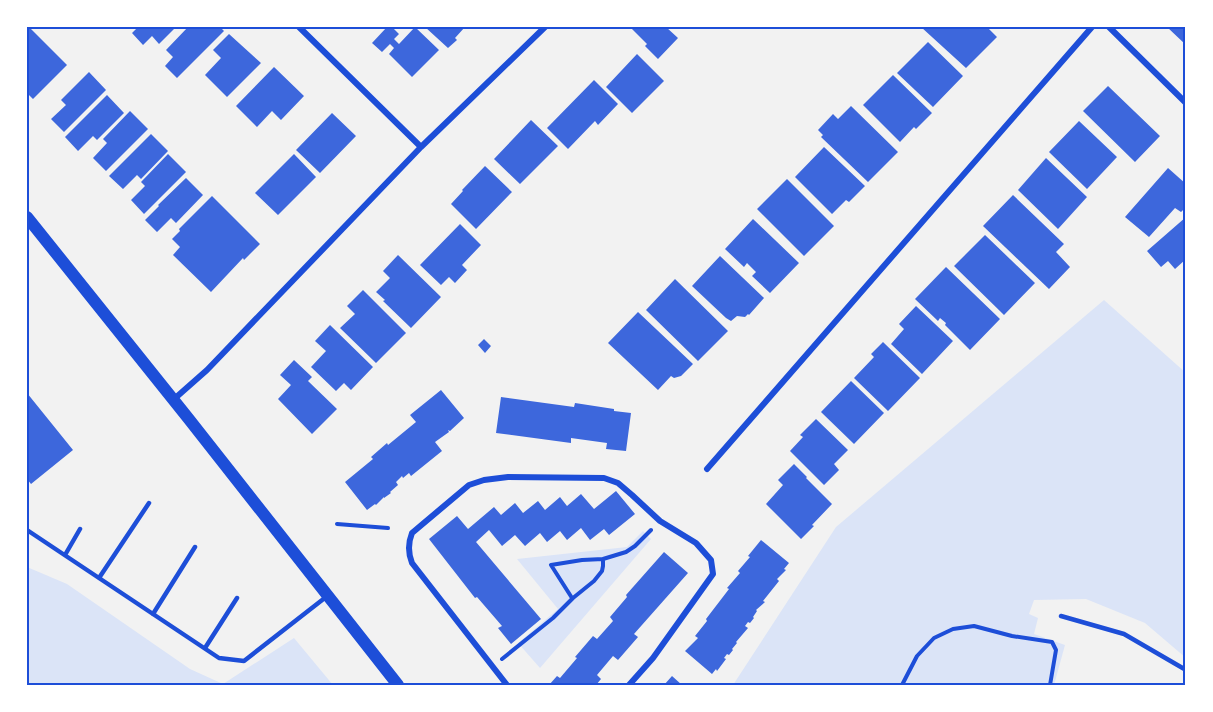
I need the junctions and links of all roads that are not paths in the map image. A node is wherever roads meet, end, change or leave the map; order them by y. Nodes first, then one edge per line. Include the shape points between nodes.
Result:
1 (298, 27) edge
2 (545, 27) edge
3 (1092, 27) edge
4 (1109, 27) edge
5 (1186, 103) edge
6 (421, 147) junction
7 (27, 217) edge
8 (173, 400) junction
9 (706, 469) dead end
10 (149, 503) dead end
11 (80, 529) dead end
12 (27, 530) edge
13 (195, 547) dead end
14 (65, 555) junction
15 (99, 578) junction
16 (328, 595) junction
17 (237, 598) dead end
18 (153, 614) junction
19 (1061, 616) dead end
20 (205, 648) junction
21 (1186, 670) edge
22 (399, 685) edge
23 (507, 685) edge
24 (630, 685) edge

1 - 6 street
2 - 6 street
3 - 9 street
4 - 5 street
6 - 8 street via 207,370
7 - 8 main road
8 - 16 main road
10 - 15 lane
11 - 14 lane
12 - 14 lane
13 - 18 lane
14 - 15 lane
15 - 18 lane
16 - 20 lane via 244,662 219,658
16 - 22 main road
17 - 20 lane
18 - 20 lane
19 - 21 lane via 1124,634
23 - 24 street via 419,572 409,557 409,540 469,485 508,477 604,478 618,483 660,521 696,543 711,560 713,574

